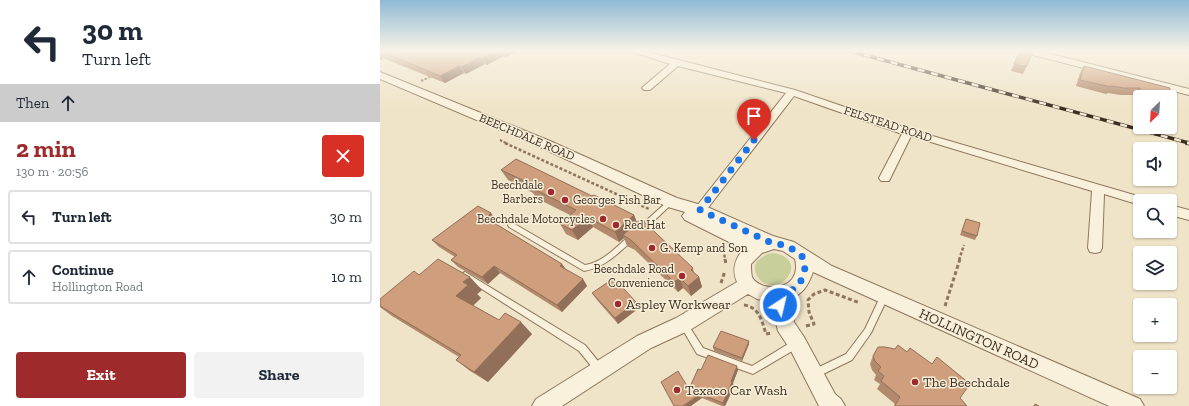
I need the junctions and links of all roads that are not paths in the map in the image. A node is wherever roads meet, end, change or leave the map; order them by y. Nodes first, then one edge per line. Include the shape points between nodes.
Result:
1 (668, 70) edge
2 (704, 70) edge
3 (1102, 70) edge
4 (380, 75) edge
5 (647, 88) dead end
6 (792, 92) junction
7 (1189, 92) edge
8 (908, 132) junction
9 (885, 178) dead end
10 (1098, 188) junction
11 (1133, 199) edge
12 (672, 202) junction
13 (700, 210) junction
14 (1177, 212) edge
15 (1189, 215) edge
16 (511, 225) dead end
17 (772, 243) junction
18 (1095, 248) dead end
19 (750, 252) junction
20 (803, 263) junction
21 (460, 273) edge
22 (748, 285) junction
23 (778, 295) junction
24 (884, 297) junction
25 (683, 324) junction
26 (797, 343) junction
27 (600, 370) junction
28 (814, 374) junction
29 (830, 404) edge
30 (543, 406) edge
31 (1133, 406) edge

1 - 5 street
2 - 6 street, FELSTEAD ROAD
3 - 7 street
4 - 12 street, BEECHDALE ROAD via 545,144
6 - 8 street, FELSTEAD ROAD
6 - 13 street
8 - 9 street
8 - 10 street, FELSTEAD ROAD
10 - 11 street, FELSTEAD ROAD
10 - 18 street
12 - 13 street, BEECHDALE ROAD
12 - 16 lane via 604,260 589,268 584,268
12 - 19 street, BEECHDALE ROAD via 692,218 741,240
13 - 17 street
14 - 15 street
17 - 19 street via 760,245
17 - 20 street via 788,246
19 - 22 street via 743,264 744,278
20 - 23 street via 800,283 788,294
20 - 24 street, HOLLINGTON ROAD
21 - 27 lane via 582,348
22 - 23 street via 761,293
22 - 25 street
23 - 26 street via 785,325
24 - 28 lane via 868,330 849,357
24 - 31 street, HOLLINGTON ROAD
25 - 26 lane via 700,351 753,370
25 - 27 street via 644,342
26 - 28 street
27 - 30 street
28 - 29 street

